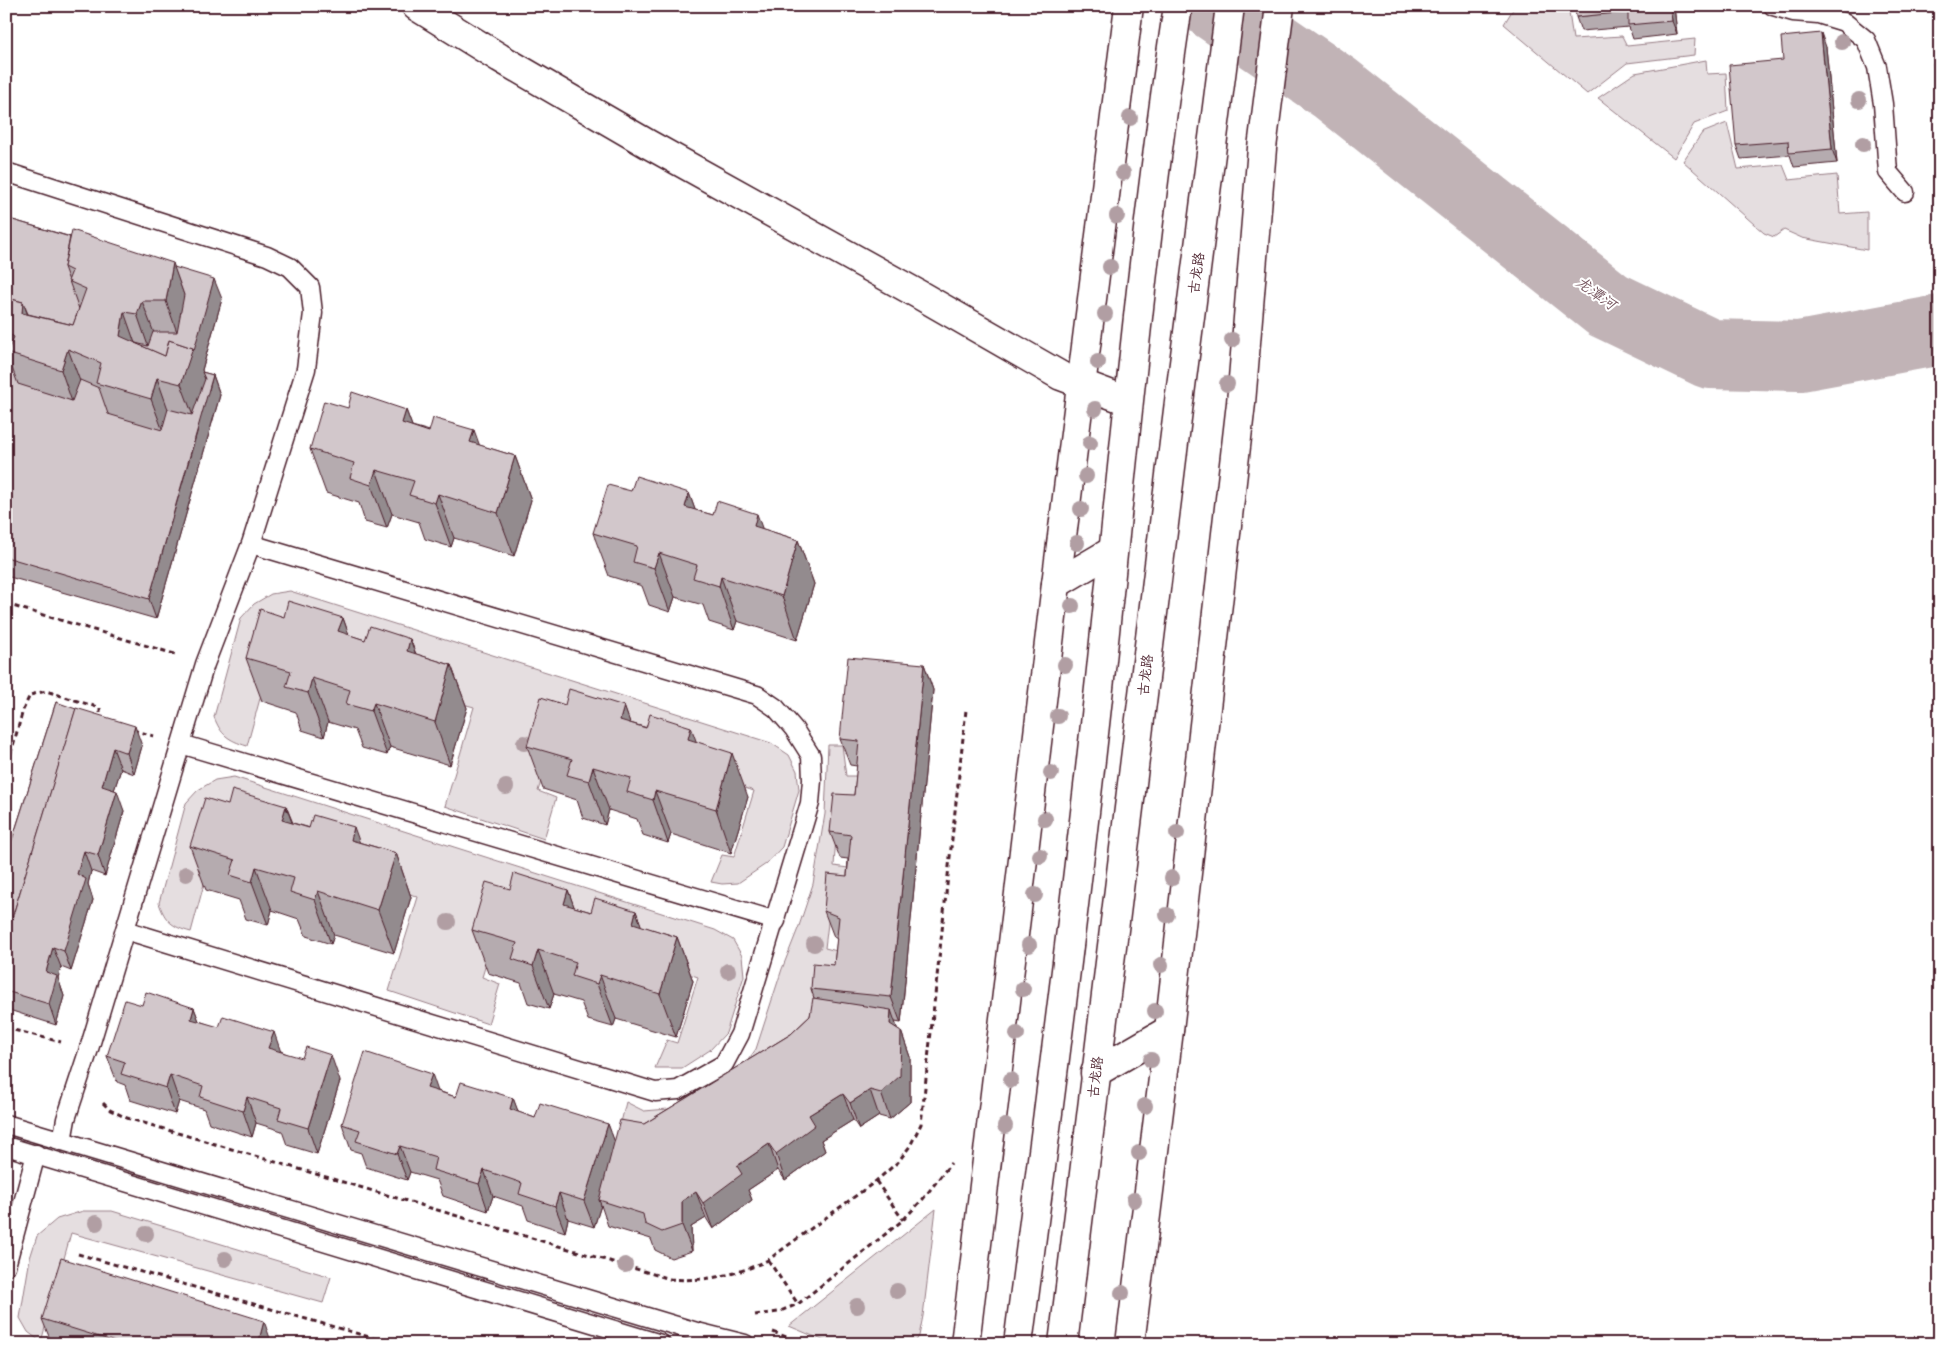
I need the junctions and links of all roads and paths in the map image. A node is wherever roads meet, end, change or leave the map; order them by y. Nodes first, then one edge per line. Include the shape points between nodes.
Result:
1 (416, 6) edge
2 (1129, 6) edge
3 (1178, 6) edge
4 (1230, 6) edge
5 (1280, 6) edge
6 (1773, 6) edge
7 (1818, 10) edge
8 (6, 172) edge
9 (1904, 192) dead end
10 (1081, 383) junction
11 (1128, 401) junction
12 (252, 544) junction
13 (1112, 551) junction
14 (1056, 584) junction
15 (6, 604) edge
16 (205, 664) junction
17 (100, 720) edge
18 (127, 728) edge
19 (181, 744) junction
20 (6, 771) edge
21 (776, 921) junction
22 (125, 930) junction
23 (6, 1028) edge
24 (1170, 1030) junction
25 (89, 1049) junction
26 (1095, 1073) junction
27 (6, 1124) edge
28 (62, 1141) junction
29 (6, 1146) edge
30 (36, 1154) junction
31 (954, 1160) dead end
32 (876, 1181) dead end
33 (903, 1220) junction
34 (78, 1254) dead end
35 (768, 1260) dead end
36 (6, 1266) edge
37 (798, 1304) junction
38 (746, 1316) dead end
39 (394, 1344) edge
40 (661, 1344) edge
41 (745, 1344) edge
42 (965, 1344) edge
43 (1018, 1344) edge
44 (1062, 1344) edge
45 (1130, 1344) edge

1 - 10 street via 648,144 1061,376
2 - 10 street
3 - 11 street
4 - 26 street, 古龙路
5 - 24 street via 1262,148 1241,403
6 - 7 lane via 1793,12
7 - 9 lane via 1844,22 1866,40 1877,67 1888,172
8 - 12 lane via 267,256 290,267 310,287 313,313 306,370
10 - 11 street
10 - 14 street
11 - 13 street
12 - 16 lane
12 - 21 lane via 757,695 776,708 794,729 810,756 812,780 810,803
13 - 14 street
13 - 43 street via 1074,908
14 - 42 street
15 - 16 path
16 - 19 lane
17 - 20 path via 100,708 46,691 30,695
18 - 19 path
19 - 21 lane
19 - 22 lane
21 - 22 lane via 740,1034 724,1064 678,1090 655,1092
22 - 25 lane
23 - 25 path
24 - 26 street
24 - 45 street
25 - 28 lane
26 - 44 street, 古龙路
27 - 28 lane
28 - 41 lane via 687,1330
29 - 30 lane
30 - 36 lane
30 - 40 lane
31 - 33 path
32 - 33 path
33 - 37 path
34 - 39 path
35 - 37 path
37 - 38 path via 778,1312

